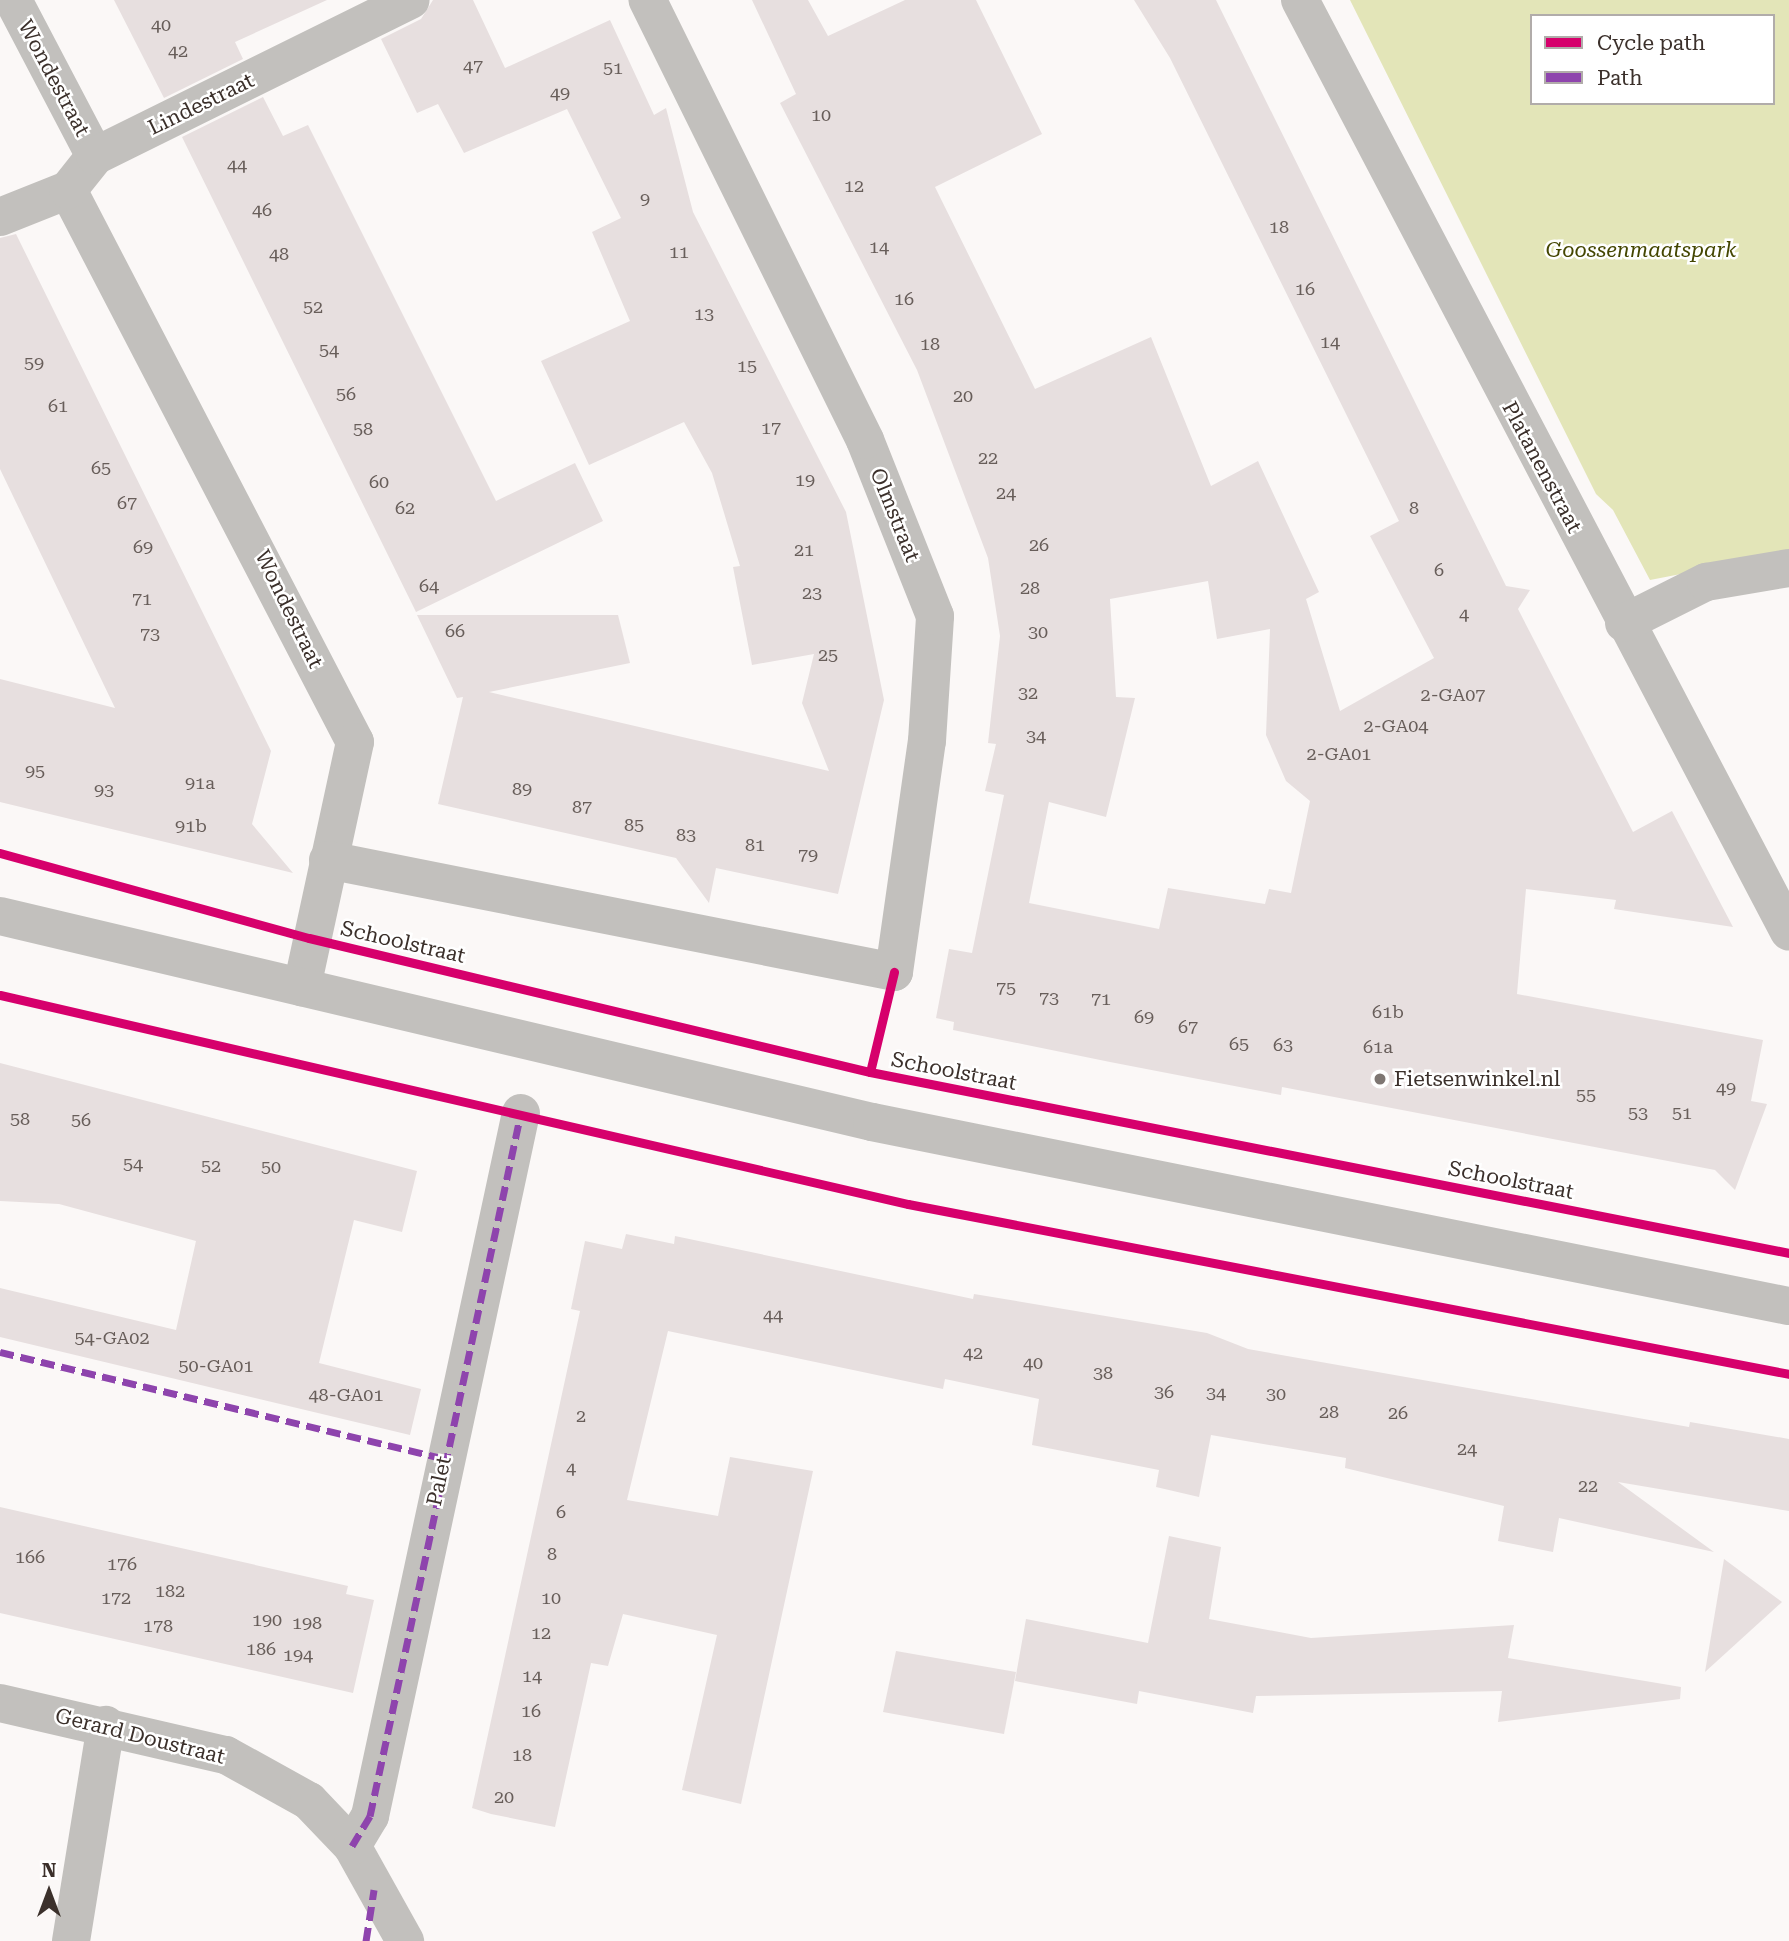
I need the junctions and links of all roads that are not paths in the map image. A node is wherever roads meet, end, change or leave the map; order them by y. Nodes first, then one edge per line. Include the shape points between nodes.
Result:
1 (13, 0) edge
2 (411, 0) edge
3 (648, 0) edge
4 (1300, 0) edge
5 (95, 156) junction
6 (68, 190) junction
7 (0, 217) edge
8 (1789, 568) edge
9 (1624, 623) junction
10 (328, 860) junction
11 (0, 916) edge
12 (1789, 932) edge
13 (302, 987) junction
14 (521, 1113) dead end
15 (1789, 1306) edge
16 (0, 1703) edge
17 (106, 1725) junction
18 (352, 1846) junction
19 (71, 1941) edge
20 (405, 1941) edge

1 - 5 street, Wondestraat
2 - 5 street, Lindestraat
3 - 10 street, Olmstraat via 865,440 935,617 927,741 894,972
4 - 9 street, Platanenstraat
5 - 6 street, Lindestraat
6 - 7 street, Lindestraat
6 - 10 street, Wondestraat via 355,742
8 - 9 street via 1706,582
9 - 12 street, Platanenstraat
10 - 13 street, Wondestraat
11 - 13 street
13 - 15 street via 872,1122
14 - 18 street, Palet via 370,1815
16 - 17 street, Gerard Doustraat
17 - 18 street, Gerard Doustraat via 226,1755 309,1801
17 - 19 street
18 - 20 street, Gerard Doustraat

